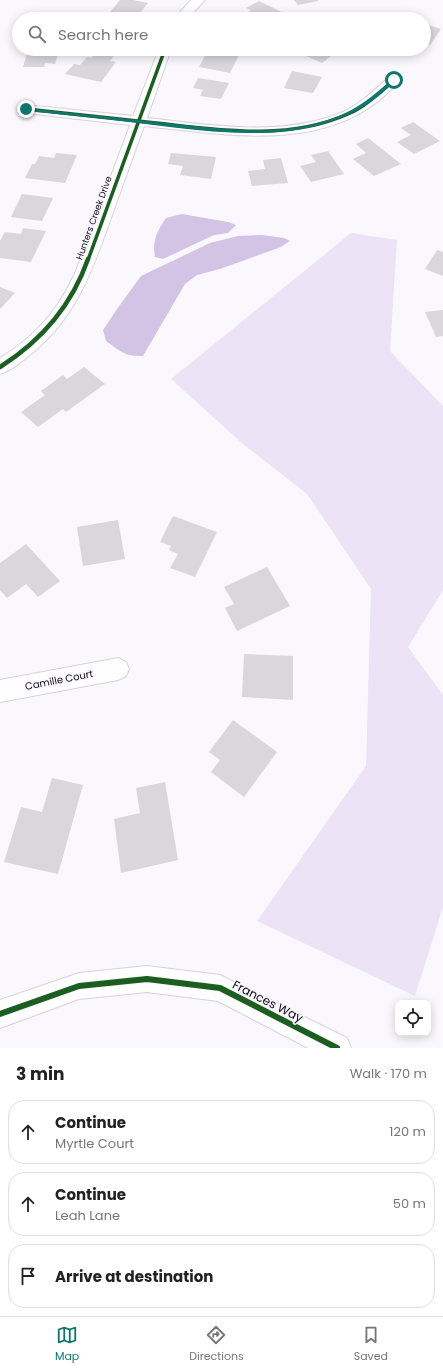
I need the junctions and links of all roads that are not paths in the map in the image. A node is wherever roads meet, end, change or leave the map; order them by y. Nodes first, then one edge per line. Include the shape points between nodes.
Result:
1 (199, 0) edge
2 (186, 12) edge
3 (162, 56) edge
4 (394, 80) dead end
5 (26, 109) dead end
6 (138, 122) junction
7 (0, 367) edge
8 (118, 669) dead end
9 (0, 691) edge
10 (0, 1014) edge
11 (337, 1048) edge

1 - 2 street
3 - 6 street, Hunters Creek Drive
4 - 6 street via 370,101 349,114 322,124 287,130 238,132
5 - 6 street
6 - 7 street, Hunters Creek Drive via 84,271 66,306 42,334
8 - 9 street, Camille Court
10 - 11 street, Frances Way via 79,986 147,978 220,988

